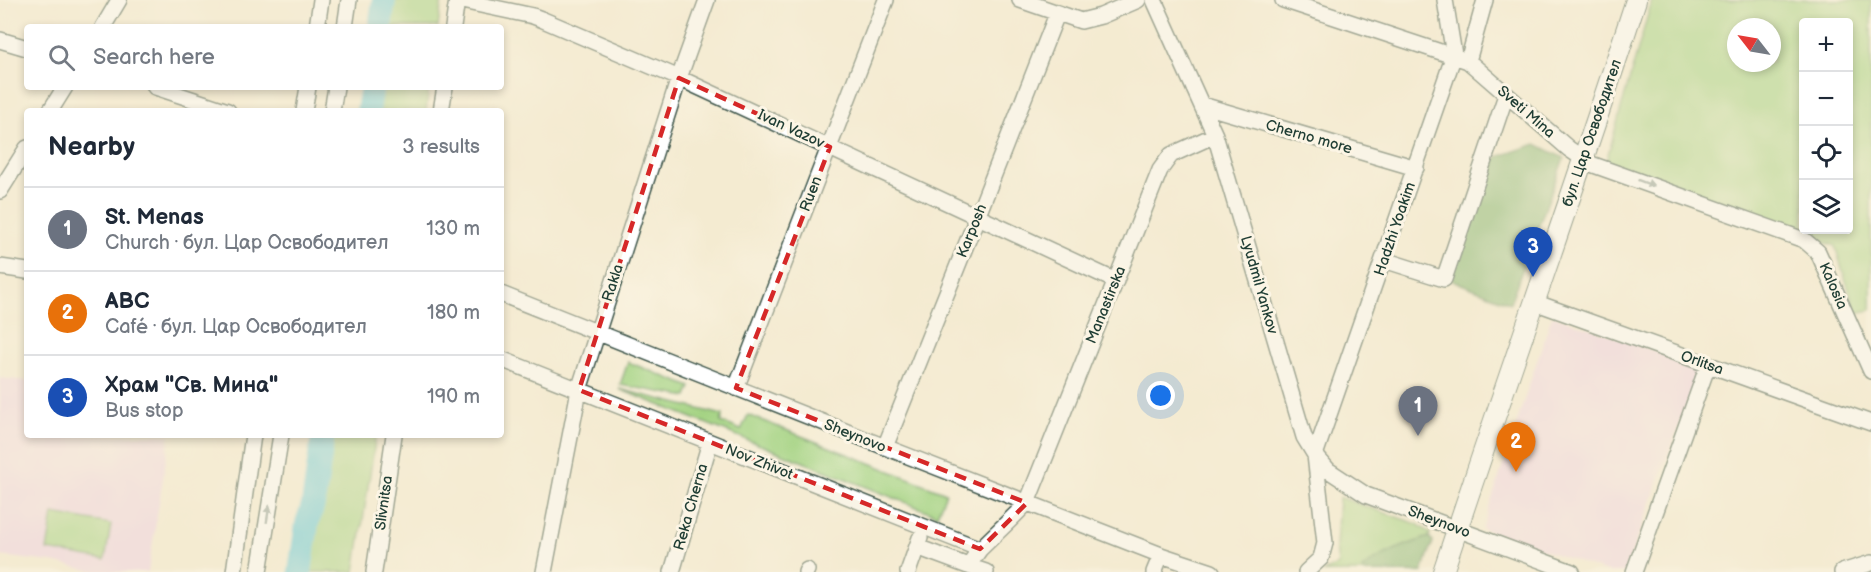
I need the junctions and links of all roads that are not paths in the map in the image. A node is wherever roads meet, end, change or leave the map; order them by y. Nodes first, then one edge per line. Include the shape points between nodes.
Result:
1 (119, 0) edge
2 (321, 0) edge
3 (349, 0) edge
4 (457, 0) edge
5 (707, 0) edge
6 (886, 0) edge
7 (1020, 0) edge
8 (1138, 0) edge
9 (1154, 0) edge
10 (1283, 0) edge
11 (1444, 0) edge
12 (1485, 0) edge
13 (1636, 0) edge
14 (1057, 14) junction
15 (104, 24) edge
16 (317, 24) edge
17 (345, 24) edge
18 (453, 24) edge
19 (0, 40) edge
20 (24, 47) edge
21 (1461, 58) junction
22 (679, 78) junction
23 (63, 90) edge
24 (164, 90) edge
25 (308, 90) edge
26 (336, 90) edge
27 (444, 90) edge
28 (1506, 95) junction
29 (1202, 105) junction
30 (52, 108) edge
31 (219, 108) edge
32 (304, 108) edge
33 (332, 108) edge
34 (442, 108) edge
35 (1215, 135) junction
36 (830, 147) junction
37 (24, 153) edge
38 (1588, 161) junction
39 (1416, 168) junction
40 (0, 191) edge
41 (978, 215) junction
42 (1804, 240) joint
43 (1384, 260) junction
44 (0, 267) edge
45 (24, 271) edge
46 (1116, 281) junction
47 (504, 295) edge
48 (1534, 303) junction
49 (598, 333) junction
50 (504, 360) edge
51 (1708, 365) junction
52 (1871, 371) edge
53 (736, 388) junction
54 (579, 390) junction
55 (1871, 423) edge
56 (253, 438) edge
57 (281, 438) edge
58 (394, 438) edge
59 (710, 442) junction
60 (885, 447) junction
61 (1315, 455) junction
62 (1027, 502) junction
63 (924, 527) junction
64 (1457, 529) junction
65 (917, 547) junction
66 (980, 549) junction
67 (1161, 555) junction
68 (1871, 563) edge
69 (968, 566) junction
70 (234, 572) edge
71 (259, 572) edge
72 (374, 572) edge
73 (544, 572) edge
74 (672, 572) edge
75 (908, 572) edge
76 (986, 572) edge
77 (1154, 572) edge
78 (1212, 572) edge
79 (1306, 572) edge
80 (1443, 572) edge
81 (1572, 572) edge
82 (1634, 572) edge
83 (1842, 572) edge

1 - 15 street
2 - 16 street
3 - 17 street
4 - 18 street
4 - 22 street, Ivan Vazov via 533,16
5 - 22 street, Rakla
6 - 36 street, Ruen
7 - 14 street
8 - 14 street via 1081,21
9 - 29 street, Lyudmil Yankov
10 - 21 street, Sveti Mina
11 - 21 street, Hadzhi Yoakim
12 - 21 street
13 - 38 main road, бул. Цар Освободител
14 - 41 street, Karposh
19 - 20 street
21 - 28 street, Sveti Mina
21 - 39 street, Hadzhi Yoakim
22 - 36 street, Ivan Vazov
22 - 49 street, Rakla
23 - 30 street
24 - 31 street
25 - 32 street
26 - 33 street
27 - 34 street
28 - 38 street, Sveti Mina
28 - 43 street via 1444,279
29 - 35 street, Lyudmil Yankov
29 - 39 street, Cherno more
35 - 46 street, Manastirska via 1171,155 1160,170
35 - 61 street, Lyudmil Yankov via 1304,437
36 - 41 street, Ivan Vazov
36 - 53 street, Ruen
37 - 40 street
38 -> 42 street, Sveti Mina
38 - 48 main road, бул. Цар Освободител
39 - 43 street, Hadzhi Yoakim
41 - 46 street, Ivan Vazov
41 - 60 street, Karposh
42 - 52 street, Kalosia via 1818,252
43 - 61 street, Hadzhi Yoakim
44 - 45 street
46 - 62 street, Manastirska
47 - 49 street, Sheynovo
48 - 51 street, Orlitsa
48 - 64 main road, бул. Цар Освободител
49 - 53 street, Sheynovo
49 - 54 street, Rakla
50 - 54 street, Nov Zhivot
51 - 55 street, Orlitsa
51 - 82 street
53 - 60 street, Sheynovo
54 - 59 street, Nov Zhivot
54 - 73 street, Rakla
56 - 70 street
71 -> 57 street
58 - 72 street, Slivnitsa
59 - 63 street, Nov Zhivot
59 - 74 street, Reka Cherna
60 - 62 street, Sheynovo
61 - 64 street, Sheynovo via 1328,470 1366,495
61 - 79 street, Lyudmil Yankov via 1325,543 1321,558
62 - 66 street
62 - 67 street, Sheynovo
63 - 65 street
63 - 66 street, Nov Zhivot
64 - 80 main road, бул. Цар Освободител
64 - 81 street, Sheynovo
65 - 69 street
65 - 75 street
66 - 69 street
67 - 77 street
67 - 78 street, Sheynovo
68 - 83 street
69 - 76 street

